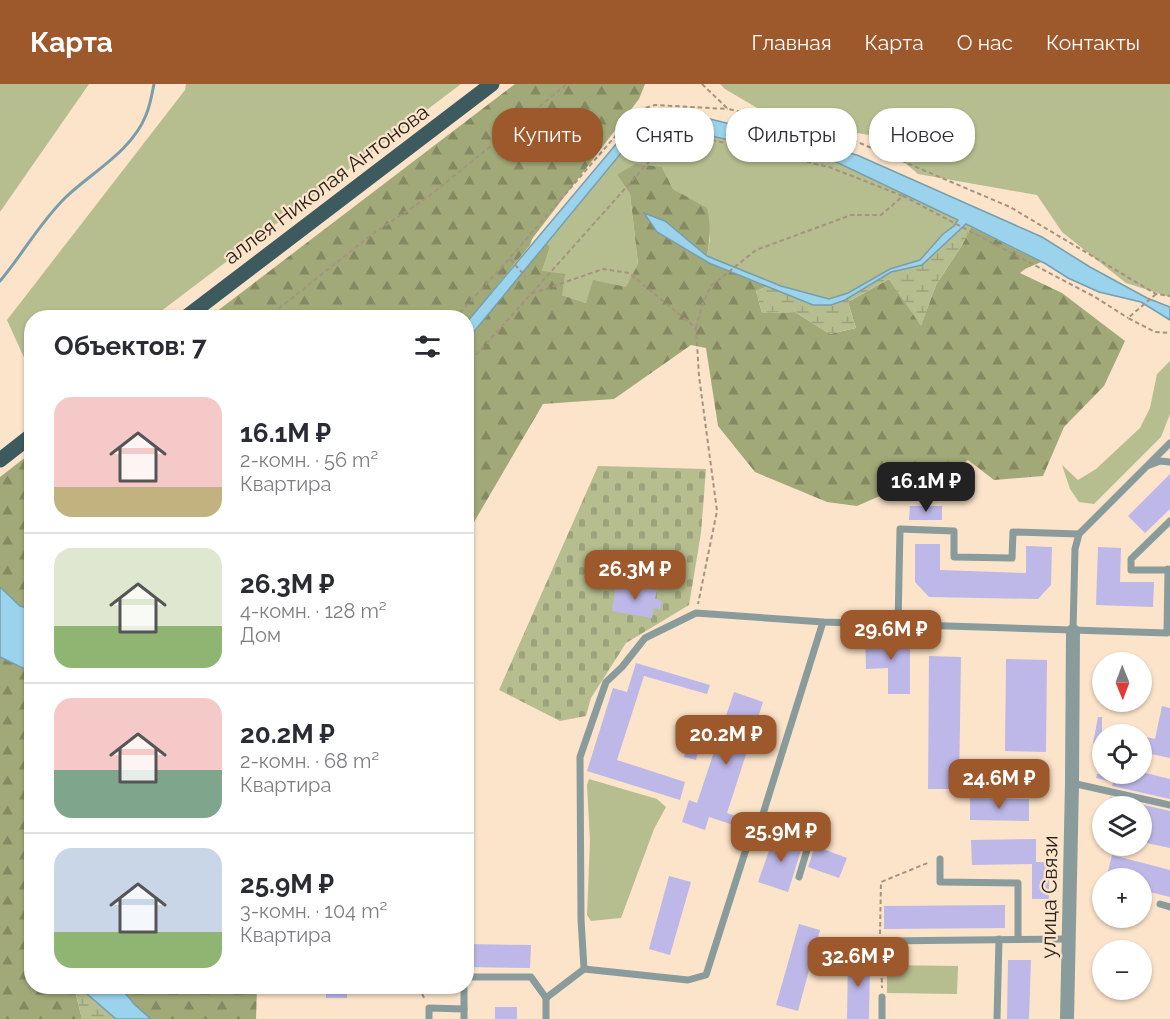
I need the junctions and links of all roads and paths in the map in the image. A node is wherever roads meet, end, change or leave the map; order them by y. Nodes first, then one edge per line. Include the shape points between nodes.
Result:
1 (492, 84) edge
2 (567, 84) edge
3 (702, 84) edge
4 (727, 108) edge
5 (726, 109) edge
6 (857, 141) edge
7 (903, 196) junction
8 (509, 259) junction
9 (526, 278) dead end
10 (531, 294) junction
11 (1156, 294) junction
12 (1170, 296) edge
13 (195, 310) edge
14 (277, 310) edge
15 (461, 310) edge
16 (1128, 318) junction
17 (696, 328) junction
18 (1170, 333) edge
19 (474, 357) edge
20 (24, 441) edge
21 (1170, 443) edge
22 (0, 460) edge
23 (1170, 462) edge
24 (1147, 466) junction
25 (1170, 520) edge
26 (1079, 534) junction
27 (1169, 570) edge
28 (696, 613) junction
29 (823, 622) junction
30 (898, 625) junction
31 (1073, 631) junction
32 (1168, 633) edge
33 (1072, 783) junction
34 (1170, 805) edge
35 (748, 843) dead end
36 (940, 859) joint
37 (799, 878) dead end
38 (1160, 904) dead end
39 (1170, 907) edge
40 (999, 939) junction
41 (1018, 939) junction
42 (1069, 939) junction
43 (880, 941) junction
44 (584, 969) junction
45 (474, 977) edge
46 (422, 994) edge
47 (464, 994) edge
48 (882, 997) joint
49 (546, 998) junction
50 (429, 1008) junction
51 (464, 1009) junction
52 (429, 1019) edge
53 (464, 1019) edge
54 (546, 1019) edge
55 (882, 1019) edge
56 (998, 1019) edge
57 (1067, 1019) edge

1 - 13 main road, аллея Николая Антонова
2 - 14 path via 428,197 371,235
3 - 4 path
5 - 8 path via 655,105 638,110
6 - 11 path via 1010,207
7 - 10 path via 829,167 695,136 663,146
7 - 16 path
7 - 17 path via 881,215 851,215 756,250 711,286
8 - 9 path
8 - 15 path
10 - 17 path via 603,269 629,273
10 - 19 path
11 - 12 path
11 - 16 path
16 - 18 path via 1155,332
17 - 28 path via 717,512
20 - 22 main road
21 - 24 lane
23 - 24 lane
24 - 26 lane
25 - 27 lane via 1131,559 1131,570
26 - 30 lane via 1013,532 1012,558 954,557 954,531 900,529
26 - 31 lane via 1075,549
27 - 32 lane
28 - 29 lane
28 - 44 lane via 645,638 606,682 580,757 580,919
29 - 30 lane
29 - 37 lane via 762,817 812,833
30 - 31 lane
31 - 32 lane
31 - 33 street, улица Связи
33 - 34 lane
33 - 42 street, улица Связи
35 - 44 lane via 706,975 688,980
36 - 41 lane via 940,882 1018,883
36 - 43 path via 881,882
38 - 39 lane
40 - 41 lane
40 - 43 lane
40 - 56 lane
41 - 42 lane
42 - 57 street, улица Связи
43 - 48 path
44 - 49 lane
45 - 49 lane via 531,977
46 - 50 path
47 - 51 lane
48 - 55 lane
49 - 54 lane
50 - 51 lane
50 - 52 lane
51 - 53 lane

